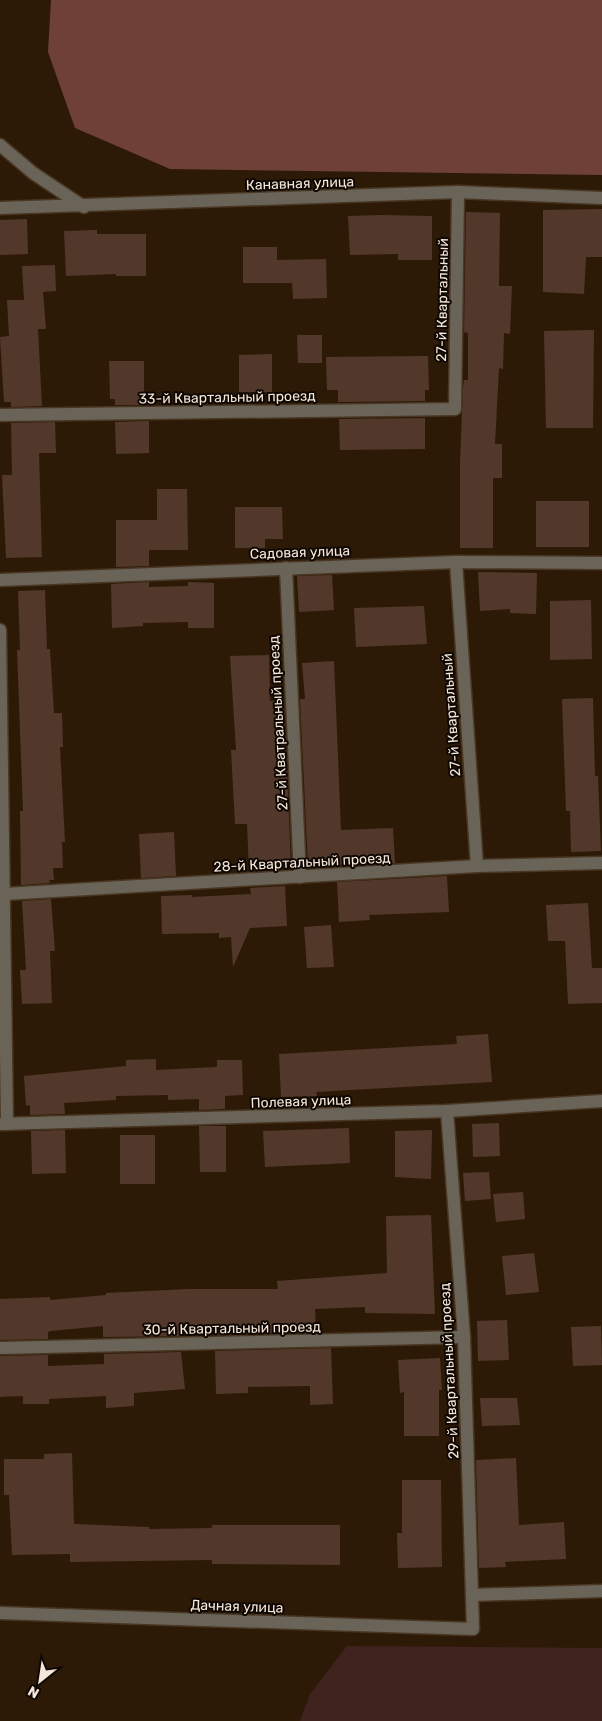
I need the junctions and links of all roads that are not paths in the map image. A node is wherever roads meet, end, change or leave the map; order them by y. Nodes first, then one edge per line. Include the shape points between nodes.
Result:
1 (0, 145) edge
2 (458, 192) junction
3 (602, 198) edge
4 (84, 207) junction
5 (0, 208) edge
6 (455, 409) joint
7 (0, 415) edge
8 (456, 562) junction
9 (602, 563) edge
10 (286, 568) junction
11 (0, 580) edge
12 (0, 630) edge
13 (602, 863) edge
14 (477, 866) junction
15 (300, 878) junction
16 (4, 894) junction
17 (602, 1101) edge
18 (448, 1111) junction
19 (3, 1124) edge
20 (464, 1338) junction
21 (0, 1348) edge
22 (602, 1591) edge
23 (472, 1595) junction
24 (0, 1613) edge
25 (473, 1629) joint

1 - 4 street via 33,174
2 - 3 street, Канавная улица
2 - 4 street, Канавная улица
2 - 6 street, 27-й Квартальный
4 - 5 street, Канавная улица
6 - 7 street, 33-й Квартальный проезд
8 - 9 street, Садовая улица
8 - 10 street, Садовая улица
8 - 14 street, 27-й Квартальный
10 - 11 street, Садовая улица
10 - 15 street, 27-й Кватральный проезд
12 - 16 street
13 - 14 street, 28-й Квартальный проезд
14 - 15 street, 28-й Квартальный проезд
15 - 16 street, 28-й Квартальный проезд
16 - 19 street
17 - 18 street, Полевая улица
18 - 19 street, Полевая улица
18 - 20 street, 29-й Квартальный проезд
20 - 21 street, 30-й Квартальный проезд
20 - 23 street, 29-й Квартальный проезд
22 - 23 street
23 - 25 street, 29-й Квартальный проезд
24 - 25 street, Дачная улица

